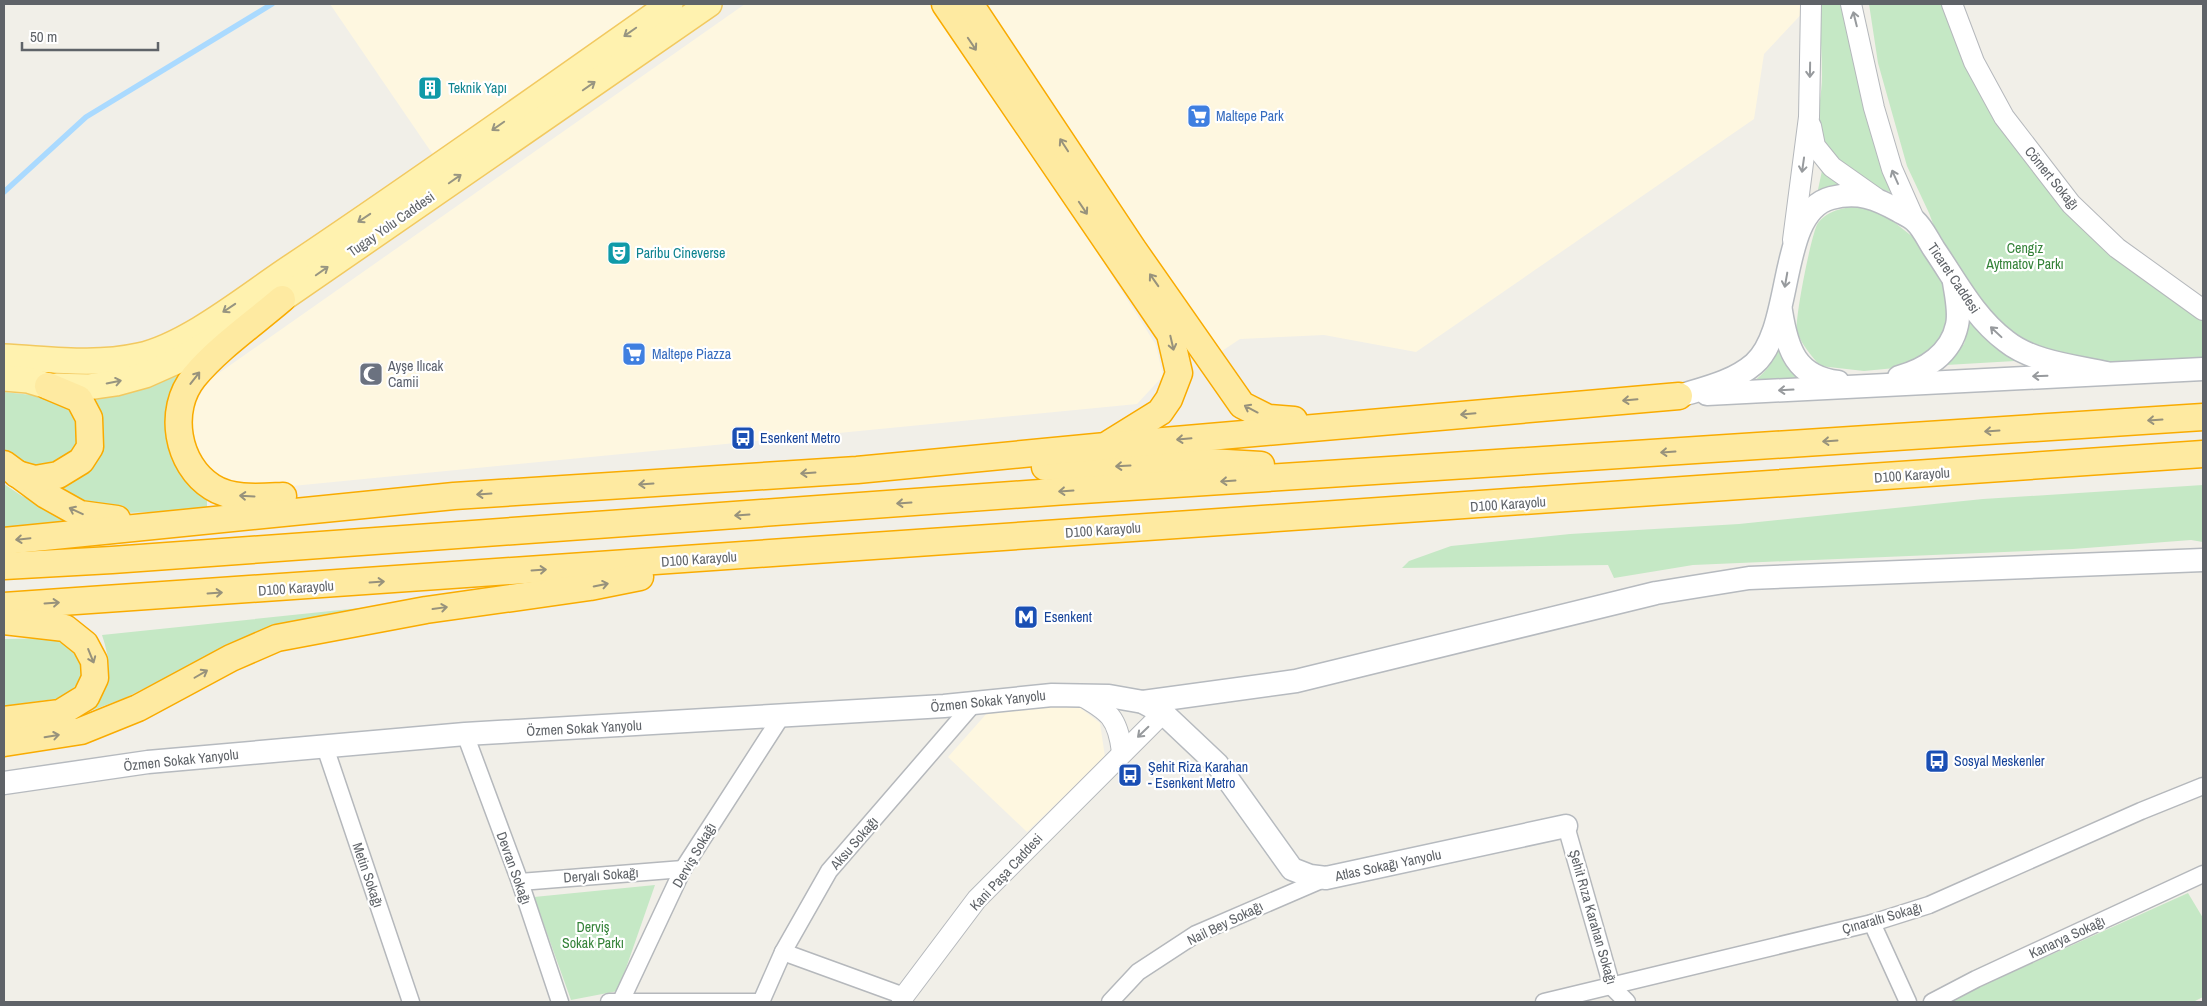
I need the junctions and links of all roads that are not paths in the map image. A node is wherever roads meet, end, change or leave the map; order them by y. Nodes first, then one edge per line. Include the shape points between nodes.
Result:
1 (670, 4) edge
2 (709, 4) edge
3 (945, 4) edge
4 (970, 4) edge
5 (1811, 4) edge
6 (1851, 4) edge
7 (1952, 4) edge
8 (1809, 117) junction
9 (1876, 198) junction
10 (1915, 221) junction
11 (1792, 250) junction
12 (1953, 276) junction
13 (282, 299) junction
14 (2203, 310) edge
15 (1781, 311) junction
16 (4, 350) edge
17 (4, 356) edge
18 (42, 358) junction
19 (2203, 368) edge
20 (2106, 373) junction
21 (4, 378) edge
22 (48, 386) junction
23 (1869, 386) junction
24 (1679, 396) junction
25 (2203, 417) edge
26 (1350, 424) junction
27 (1106, 446) junction
28 (2203, 454) edge
29 (9, 468) edge
30 (857, 470) junction
31 (1382, 471) junction
32 (454, 496) junction
33 (246, 515) junction
34 (4, 541) edge
35 (746, 555) junction
36 (2203, 560) edge
37 (4, 566) edge
38 (4, 606) edge
39 (4, 621) edge
40 (1080, 695) junction
41 (975, 702) junction
42 (1143, 702) junction
43 (1163, 713) junction
44 (781, 717) junction
45 (4, 720) edge
46 (465, 734) junction
47 (4, 743) edge
48 (325, 747) junction
49 (1122, 752) junction
50 (4, 783) edge
51 (2203, 786) edge
52 (1566, 826) joint
53 (683, 870) junction
54 (2203, 874) edge
55 (1326, 878) junction
56 (520, 882) junction
57 (1872, 923) junction
58 (783, 952) junction
59 (1612, 987) junction
60 (903, 999) edge
61 (411, 1002) edge
62 (560, 1002) edge
63 (615, 1002) edge
64 (757, 1002) edge
65 (761, 1002) edge
66 (1110, 1002) edge
67 (1544, 1002) edge
68 (1627, 1002) edge
69 (1908, 1002) edge
70 (1932, 1002) edge

1 -> 18 main road, Tugay Yolu Caddesi via 404,192 168,346 140,356 95,362
13 -> 2 main road, Tugay Yolu Caddesi
3 -> 27 highway via 1170,334 1178,373 1169,399 1160,412
26 -> 4 highway via 1268,418 1242,404 1138,256
5 -> 8 street, Ticaret Caddesi
10 -> 6 street, Ticaret Caddesi via 1892,169 1879,125
7 - 14 street, Cömert Sokağı via 1974,62 2004,117 2071,204 2117,248
8 - 9 street, Ticaret Caddesi via 1815,146 1832,168
8 -> 11 street, Ticaret Caddesi
9 - 10 main road, Ticaret Caddesi
9 - 11 main road, Ticaret Caddesi via 1842,196 1816,204
10 - 12 main road, Ticaret Caddesi
11 -> 15 main road, Ticaret Caddesi
20 -> 12 main road, Ticaret Caddesi via 2046,359 2007,342 1976,312
12 - 23 main road via 1957,326 1943,352 1924,368
22 -> 13 main road, Tugay Yolu Caddesi via 116,383 144,375 181,359
32 -> 13 highway via 242,497 213,488 192,470 179,440 178,410 193,378
15 - 23 main road via 1785,339 1805,370 1822,380
15 - 24 main road, Ticaret Caddesi via 1766,347 1755,363 1724,383
16 - 18 main road
17 - 18 main road
19 - 20 main road
20 -> 23 main road
21 - 22 main road, Tugay Yolu Caddesi
22 - 29 highway via 79,399 89,418 90,447 81,462 58,475 35,479
23 -> 24 main road
24 -> 26 highway
25 -> 31 highway
26 -> 27 highway
27 - 30 highway
28 - 35 highway, D100 Karayolu
33 -> 29 highway via 126,520 80,514 46,495
31 -> 30 highway via 1209,462
30 -> 32 highway
31 -> 37 highway
32 - 33 highway
33 -> 34 highway
38 -> 35 highway, D100 Karayolu
47 -> 35 highway via 81,731 138,708 231,658 277,638 426,610 590,587
36 - 42 main road via 1749,578 1656,593 1296,681
39 -> 45 highway via 65,628 85,644 94,661 95,678 86,697 60,713
40 - 41 main road, Özmen Sokak Yanyolu
40 - 42 main road, Özmen Sokak Yanyolu
40 - 49 street via 1105,709 1114,719 1120,732
41 - 44 main road, Özmen Sokak Yanyolu
41 - 58 street, Aksu Sokağı via 829,871
42 - 43 main road, Özmen Sokak Yanyolu
43 -> 49 street, Kani Paşa Caddesi
43 - 55 main road, Atlas Sokağı Yanyolu via 1216,764 1292,869
44 - 46 main road, Özmen Sokak Yanyolu
44 - 53 street, Derviş Sokağı
46 - 48 main road, Özmen Sokak Yanyolu
46 - 56 street, Devran Sokağı
48 - 50 main road, Özmen Sokak Yanyolu via 148,762
48 - 61 street, Metin Sokağı
49 - 60 street, Kani Paşa Caddesi via 977,899
51 - 57 street, Çınaraltı Sokağı via 1928,905
52 - 55 main road, Atlas Sokağı Yanyolu
52 - 59 street, Şehit Rıza Karahan Sokağı
53 - 56 street, Deryalı Sokağı
53 - 63 street, Derviş Sokağı
54 - 70 street, Kanarya Sokağı
55 - 66 street, Nail Bey Sokağı via 1196,934 1138,972
56 - 62 street, Devran Sokağı
57 - 59 street, Çınaraltı Sokağı
57 - 69 street
58 - 60 street
58 - 65 street, Aksu Sokağı
59 - 67 street, Çınaraltı Sokağı
59 - 68 street, Şehit Rıza Karahan Sokağı
63 - 64 street

